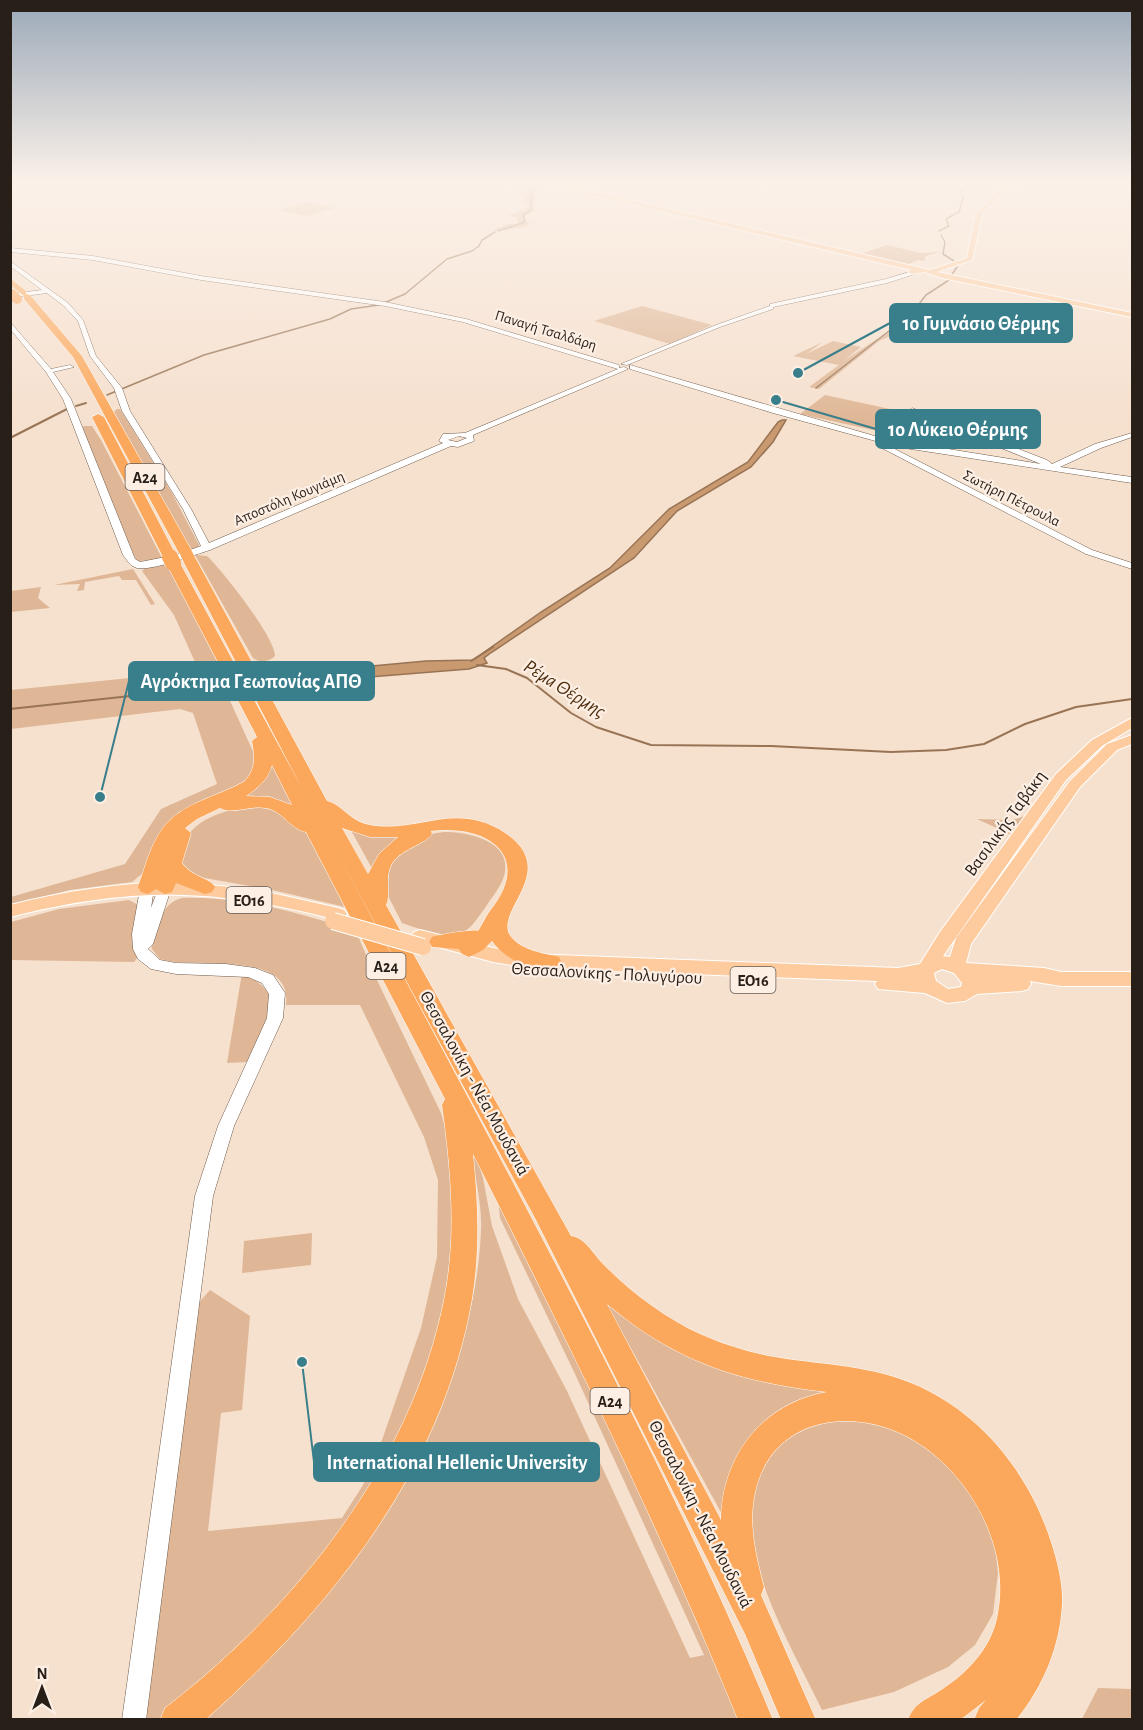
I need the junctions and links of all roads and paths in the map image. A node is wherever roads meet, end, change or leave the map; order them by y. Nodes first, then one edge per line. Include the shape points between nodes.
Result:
1 (108, 261) edge
2 (873, 261) edge
3 (963, 261) edge
4 (10, 263) edge
5 (14, 271) edge
6 (921, 272) junction
7 (10, 280) edge
8 (46, 291) junction
9 (17, 295) edge
10 (1132, 315) edge
11 (10, 324) edge
12 (70, 367) junction
13 (625, 367) junction
14 (49, 371) junction
15 (96, 400) junction
16 (856, 435) junction
17 (1132, 435) edge
18 (869, 437) junction
19 (881, 444) junction
20 (1051, 468) junction
21 (1132, 480) edge
22 (206, 545) junction
23 (1132, 566) edge
24 (256, 718) junction
25 (1132, 722) edge
26 (1132, 738) edge
27 (1097, 751) junction
28 (314, 794) junction
29 (321, 844) junction
30 (171, 863) junction
31 (205, 887) junction
32 (155, 891) junction
33 (10, 910) edge
34 (381, 912) junction
35 (497, 916) junction
36 (335, 917) junction
37 (10, 919) edge
38 (431, 945) joint
39 (473, 949) junction
40 (551, 963) junction
41 (927, 974) junction
42 (964, 974) junction
43 (1132, 979) edge
44 (452, 1088) junction
45 (544, 1210) junction
46 (757, 1622) junction
47 (180, 1718) edge
48 (134, 1719) edge
49 (756, 1719) edge
50 (799, 1719) edge
51 (925, 1719) edge
52 (991, 1719) edge

1 - 13 street, Παναγή Τσαλδάρη via 207,279 377,302 468,321
2 - 6 main road
3 - 6 main road
4 - 5 street
5 - 8 street
6 - 10 main road
6 - 13 street via 771,306
7 - 9 highway, Θεσσαλονίκη - Νέα Μουδανιά / Α24
8 - 9 street
8 - 22 street via 81,322 93,356 120,391 126,411
9 - 12 highway, Θεσσαλονίκη - Νέα Μουδανιά / Α24
9 - 15 highway, Θεσσαλονίκη - Νέα Μουδανιά / Α24 via 71,348
11 - 14 street
12 - 14 street
12 - 15 highway, Θεσσαλονίκη - Νέα Μουδανιά / Α24
13 - 16 street, Παναγή Τσαλδάρη via 793,420
13 - 18 street, Παναγή Τσαλδάρη
13 - 22 street, Αποστόλη Κουγιάμη via 467,435 471,438 466,443 447,444 221,542
14 - 22 street via 70,407 130,558 138,565 178,558
15 - 24 highway, Θεσσαλονίκη - Νέα Μουδανιά / Α24 via 171,559
15 - 28 highway, Θεσσαλονίκη - Νέα Μουδανιά / Α24 via 188,556
16 - 18 street, Παναγή Τσαλδάρη
16 - 19 street, Σωτήρη Πέτρουλα
17 - 20 street
18 - 19 street, Παναγή Τσαλδάρη
19 - 20 street, Παναγή Τσαλδάρη
19 - 20 street via 912,410
19 - 23 street, Σωτήρη Πέτρουλα via 1089,552
20 - 21 street, Παναγή Τσαλδάρη
24 - 29 highway, Θεσσαλονίκη - Νέα Μουδανιά / Α24
24 - 32 highway via 266,759 262,774 248,788 193,812 176,826 166,839
25 - 27 main road, Βασιλικής Ταβάκη
26 - 27 main road, Βασιλικής Ταβάκη
27 - 41 main road, Βασιλικής Ταβάκη via 1061,777 946,936
27 - 42 main road, Βασιλικής Ταβάκη via 962,943
28 - 34 highway, Θεσσαλονίκη - Νέα Μουδανιά / Α24
28 - 35 highway via 334,816 360,829 406,831 451,824 479,828 498,836 516,857 518,872 514,890
29 - 30 highway via 285,807 246,801 216,808 194,820 181,834
29 - 44 highway, Θεσσαλονίκη - Νέα Μουδανιά / Α24
30 - 31 highway via 183,878
30 - 32 highway
31 - 32 main road, ΕΟ16
31 - 36 main road, ΕΟ16 via 265,896
32 - 33 main road, ΕΟ16 via 75,895
32 - 36 main road, ΕΟ16 via 239,898
32 - 37 main road, ΕΟ16 via 73,903
32 - 48 street via 140,944 144,957 162,967 244,970 272,983 279,1004 226,1126 204,1197
34 - 39 highway via 375,887 377,872 400,844 431,832 468,832 480,836 496,847 508,871
34 - 45 highway, Θεσσαλονίκη - Νέα Μουδανιά / Α24
35 - 39 highway
35 - 40 highway via 495,926 504,944 524,957
36 - 38 main road, ΕΟ16, bridge
38 - 39 highway via 457,942
39 - 40 main road, Θεσσαλονίκης - Πολυγύρου / ΕΟ16
39 - 41 main road, Θεσσαλονίκης - Πολυγύρου / ΕΟ16 via 513,969 578,975
40 - 41 main road, Θεσσαλονίκης - Πολυγύρου / ΕΟ16
41 - 42 main road, ΕΟ16 via 942,962
41 - 42 main road, ΕΟ16 via 941,994 954,996 965,994
42 - 43 main road, ΕΟ16 via 1046,982
44 - 47 highway via 466,1218 464,1260 447,1346 411,1438 359,1530 331,1568 240,1666
44 - 49 highway, Θεσσαλονίκη - Νέα Μουδανιά / Α24 via 680,1544
45 - 46 highway, Θεσσαλονίκη - Νέα Μουδανιά / Α24
45 - 52 highway via 587,1266 632,1308 662,1328 733,1361 877,1385 902,1393 951,1422 997,1467 1030,1524 1045,1587 1044,1618 1026,1677
46 - 50 highway, Θεσσαλονίκη - Νέα Μουδανιά / Α24
46 - 51 highway via 739,1549 736,1512 744,1473 773,1430 814,1409 844,1405 875,1408 920,1427 961,1461 989,1497 1005,1529 1017,1581 1016,1607 1000,1656 966,1695

